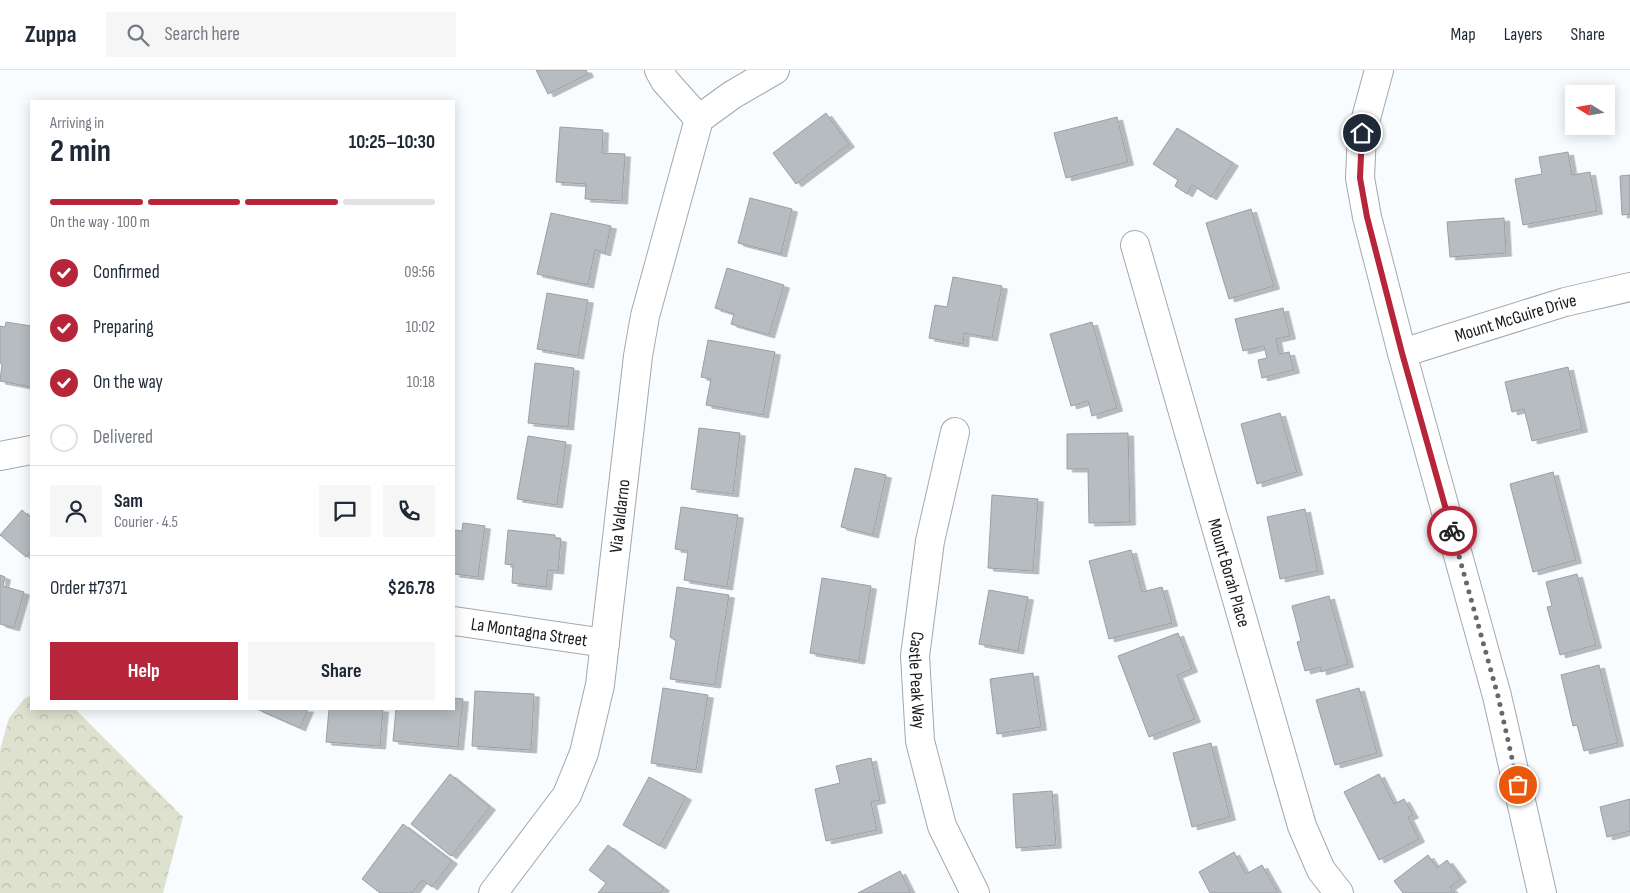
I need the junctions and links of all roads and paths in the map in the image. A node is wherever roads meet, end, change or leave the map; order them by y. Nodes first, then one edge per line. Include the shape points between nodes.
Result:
1 (659, 70) edge
2 (775, 70) edge
3 (1379, 70) edge
4 (699, 119) junction
5 (1135, 245) dead end
6 (1630, 287) edge
7 (1402, 353) junction
8 (955, 432) dead end
9 (30, 450) edge
10 (0, 456) edge
11 (455, 621) edge
12 (606, 643) junction
13 (493, 893) edge
14 (975, 893) edge
15 (1339, 893) edge
16 (1542, 893) edge

1 - 4 street
2 - 4 street
3 - 7 street via 1362,133 1360,178
4 - 12 street, Via Valdarno via 638,356
5 - 15 street, Mount Borah Place via 1302,826 1321,870
6 - 7 street, Mount McGuire Drive via 1566,302
7 - 16 street via 1498,696
8 - 14 street, Castle Peak Way via 930,541 915,656 922,750 942,826
9 - 10 street
11 - 12 street, La Montagna Street
12 - 13 street, Via Valdarno via 599,694 584,753 567,796

